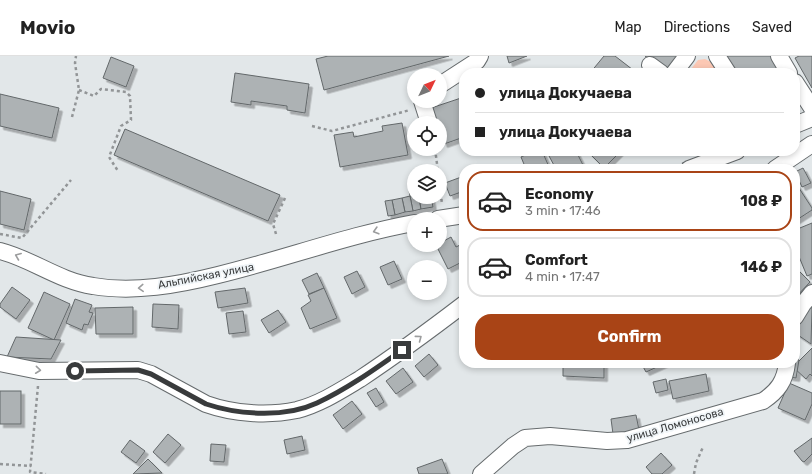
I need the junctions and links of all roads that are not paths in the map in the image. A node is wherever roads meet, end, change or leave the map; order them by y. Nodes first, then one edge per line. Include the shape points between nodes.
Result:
1 (480, 56) edge
2 (687, 56) edge
3 (717, 56) edge
4 (779, 56) edge
5 (465, 68) edge
6 (678, 68) edge
7 (725, 68) edge
8 (786, 68) edge
9 (459, 72) edge
10 (447, 80) edge
11 (800, 95) edge
12 (812, 108) edge
13 (812, 118) edge
14 (800, 123) edge
15 (812, 144) edge
16 (800, 152) edge
17 (724, 156) edge
18 (794, 156) edge
19 (702, 164) edge
20 (782, 164) edge
21 (459, 217) edge
22 (447, 218) edge
23 (407, 224) edge
24 (0, 251) edge
25 (812, 293) edge
26 (459, 308) edge
27 (800, 309) edge
28 (0, 362) edge
29 (786, 368) edge
30 (481, 474) edge

1 - 5 street
2 - 6 street
3 - 7 street
4 - 8 street
9 - 10 street
11 - 12 street
13 - 14 street
15 - 16 street
17 - 19 street
18 - 20 street
21 - 22 street
23 -> 24 street, Альпийская улица via 385,228 262,265 206,278 140,288 95,287 76,283 16,255
25 - 27 street
28 -> 26 street via 39,371 138,370 216,407 255,413 296,410 316,404 345,388
29 - 30 street, улица Ломоносова via 782,384 774,394 763,401 627,440 550,436 525,438

